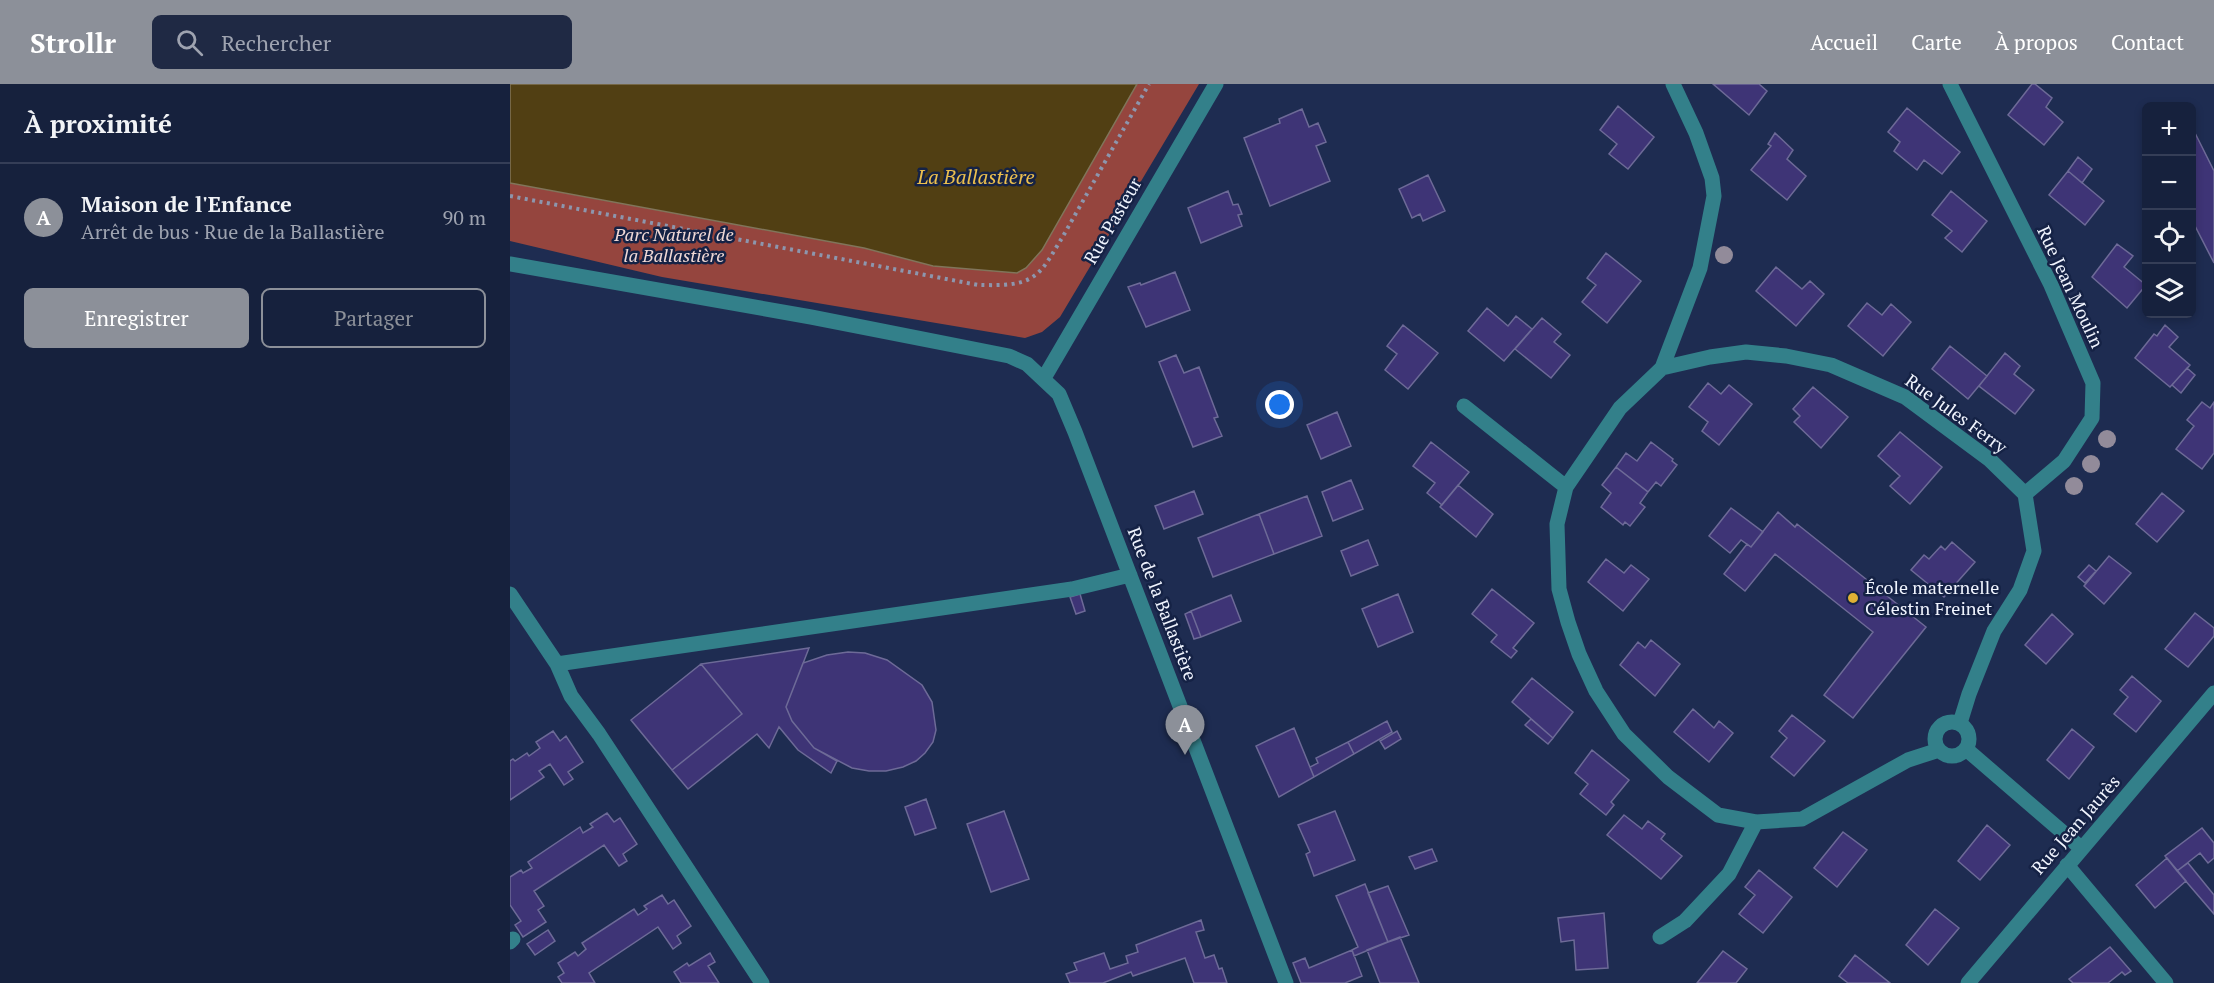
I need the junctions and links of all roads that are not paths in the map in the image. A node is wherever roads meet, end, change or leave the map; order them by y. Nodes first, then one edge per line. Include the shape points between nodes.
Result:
1 (1216, 84) edge
2 (1673, 84) edge
3 (1950, 84) edge
4 (510, 264) edge
5 (1662, 368) junction
6 (1044, 378) junction
7 (1464, 406) dead end
8 (1566, 487) junction
9 (2025, 494) junction
10 (1130, 575) junction
11 (510, 594) edge
12 (557, 664) junction
13 (2214, 693) edge
14 (1960, 723) junction
15 (1966, 749) junction
16 (1939, 750) junction
17 (1756, 822) junction
18 (2081, 848) junction
19 (2067, 865) junction
20 (1660, 937) dead end
21 (762, 983) edge
22 (1286, 983) edge
23 (1968, 983) edge
24 (2166, 983) edge

1 - 6 street, Rue Pasteur
2 - 5 street via 1698,139 1714,196 1700,268
3 - 9 street, Rue Jean Moulin via 2051,285 2093,383 2092,418 2064,461
4 - 6 street, Rue de la Ballastière via 977,348 1027,364
5 - 8 street via 1620,408
5 - 9 street, Rue Jules Ferry via 1746,352 1831,365 1905,397 1990,460
6 - 10 street, Rue de la Ballastière via 1059,394
7 - 8 street
8 - 17 street via 1557,524 1559,590 1579,654 1596,691 1624,734 1668,777 1718,815
9 - 14 street via 2034,551 2020,590 1994,631
10 - 12 street via 1072,589
10 - 22 street, Rue de la Ballastière
11 - 12 street
12 - 21 street via 571,696
13 - 18 street, Rue Jean Jaurès
14 - 15 street via 1969,735
14 - 16 street via 1948,722 1938,728 1935,739
15 - 16 street via 1952,756
15 - 18 street
16 - 17 street via 1908,760 1802,819
17 - 20 street via 1729,874 1685,921
18 - 19 street, Rue Jean Jaurès
19 - 23 street, Rue Jean Jaurès
19 - 24 street

